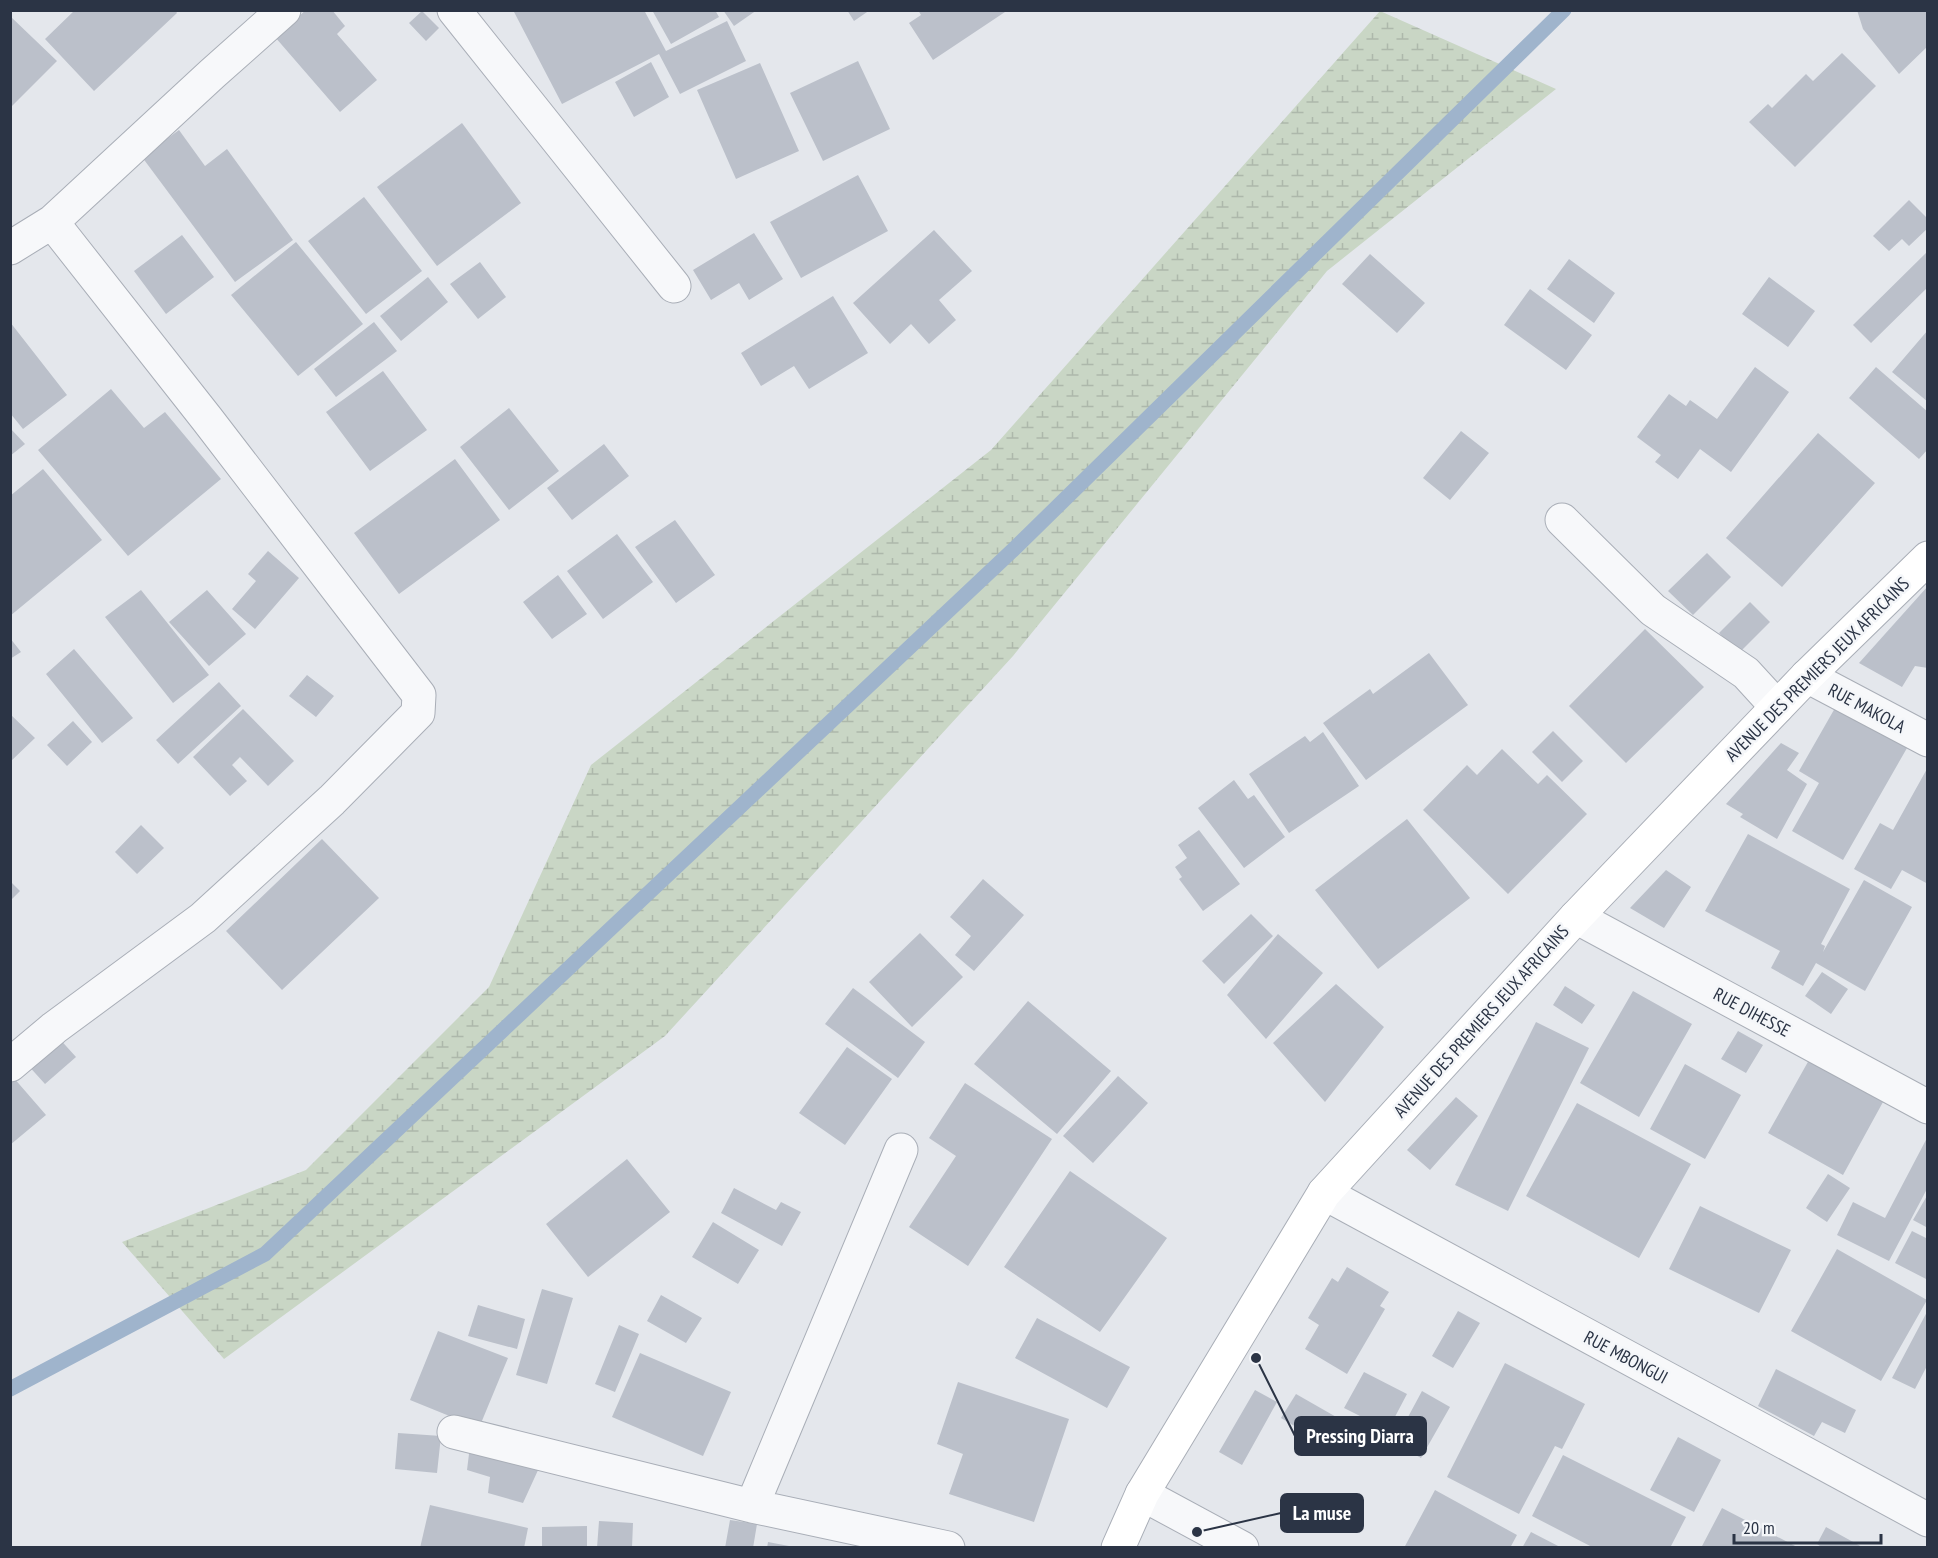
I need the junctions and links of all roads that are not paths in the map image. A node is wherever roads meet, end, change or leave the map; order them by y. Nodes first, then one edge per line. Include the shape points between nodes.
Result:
1 (285, 10) edge
2 (454, 10) edge
3 (52, 222) junction
4 (10, 248) edge
5 (674, 286) dead end
6 (1562, 520) dead end
7 (1928, 558) edge
8 (1807, 676) junction
9 (1777, 707) junction
10 (1928, 740) edge
11 (1576, 917) junction
12 (10, 1065) edge
13 (1928, 1107) edge
14 (901, 1150) dead end
15 (1324, 1193) junction
16 (454, 1432) dead end
17 (1142, 1494) junction
18 (752, 1506) junction
19 (1928, 1520) edge
20 (948, 1548) edge
21 (1118, 1548) edge
22 (1242, 1548) edge

1 - 3 street
2 - 5 street
3 - 4 street
3 - 12 street via 419,695 418,713 332,800 202,918
6 - 9 street via 1653,610 1746,673
7 - 8 street, AVENUE DES PREMIERS JEUX AFRICAINS
8 - 9 street, AVENUE DES PREMIERS JEUX AFRICAINS
8 - 10 street, RUE MAKOLA
9 - 11 street, AVENUE DES PREMIERS JEUX AFRICAINS
11 - 13 street, RUE DIHESSE
11 - 15 street, AVENUE DES PREMIERS JEUX AFRICAINS
14 - 18 street
15 - 17 street, AVENUE DES PREMIERS JEUX AFRICAINS
15 - 19 street, RUE MBONGUI
16 - 18 street
17 - 21 street, AVENUE DES PREMIERS JEUX AFRICAINS
17 - 22 street
18 - 20 street

